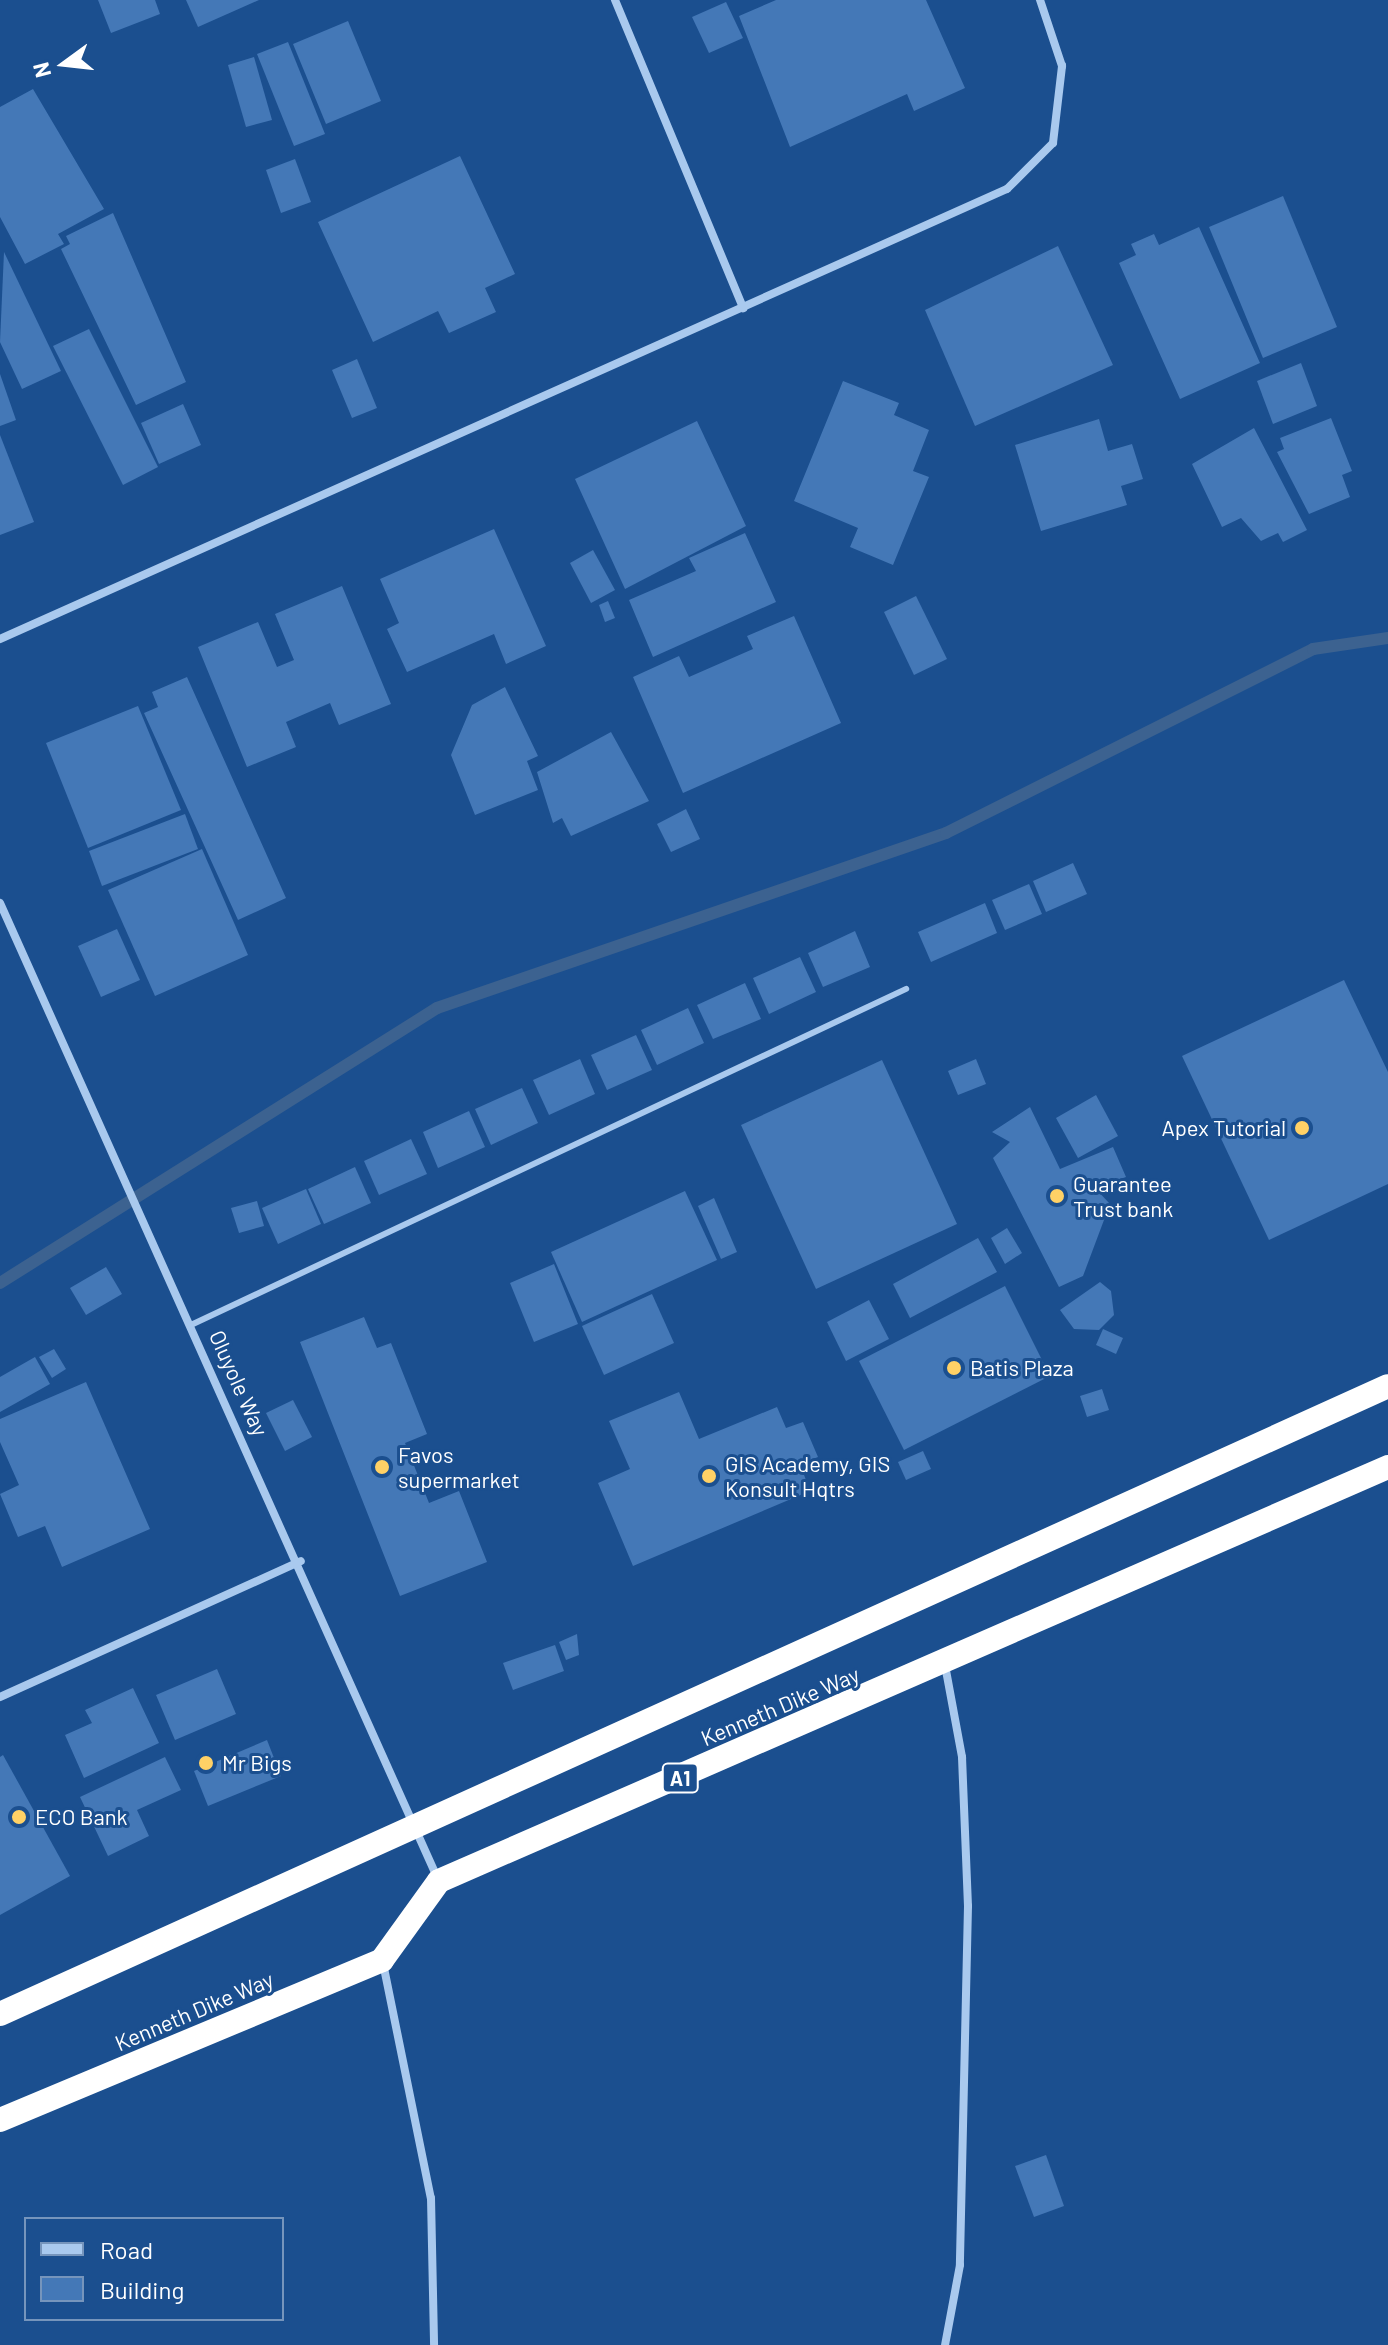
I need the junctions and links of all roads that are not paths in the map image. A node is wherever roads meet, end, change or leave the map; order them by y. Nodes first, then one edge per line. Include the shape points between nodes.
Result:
1 (615, 0) edge
2 (1040, 0) edge
3 (743, 308) junction
4 (0, 639) edge
5 (0, 903) edge
6 (906, 989) dead end
7 (193, 1324) junction
8 (1388, 1386) edge
9 (1388, 1467) edge
10 (301, 1561) junction
11 (944, 1664) junction
12 (0, 1697) edge
13 (415, 1825) junction
14 (439, 1881) junction
15 (382, 1960) junction
16 (0, 2014) edge
17 (0, 2120) edge
18 (434, 2345) edge
19 (945, 2345) edge

1 - 3 street
2 - 3 street via 1062,66 1053,143 1007,189
3 - 4 street
5 - 7 street, Oluyole Way
6 - 7 lane
7 - 10 street, Oluyole Way
8 - 13 highway, Kenneth Dike Way
9 - 11 highway, Kenneth Dike Way / A1
10 - 12 street
10 - 13 street, Oluyole Way
11 - 14 highway, Kenneth Dike Way / A1
11 - 19 street via 962,1757 968,1906 960,2265
13 - 14 street, Oluyole Way
13 - 16 highway, Kenneth Dike Way
14 - 15 highway
15 - 17 highway, Kenneth Dike Way
15 - 18 street via 431,2198

